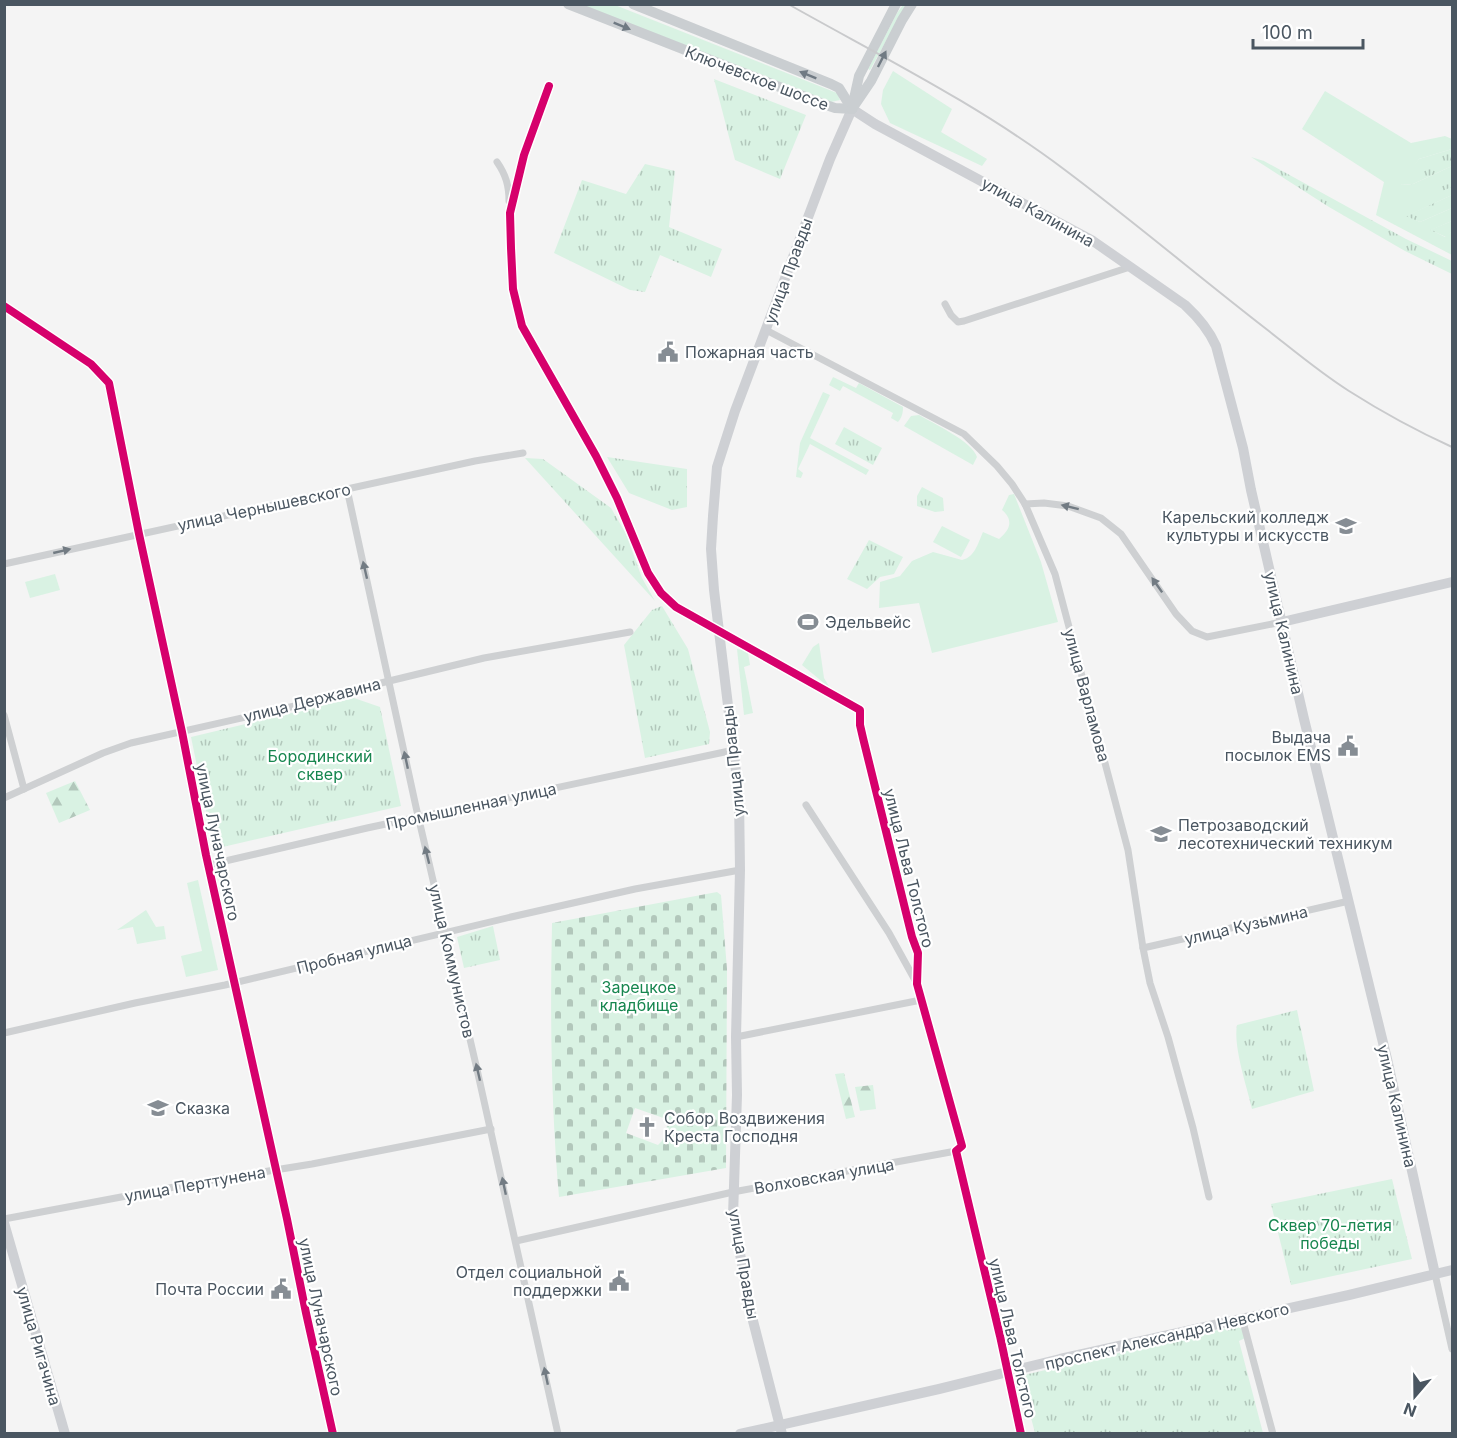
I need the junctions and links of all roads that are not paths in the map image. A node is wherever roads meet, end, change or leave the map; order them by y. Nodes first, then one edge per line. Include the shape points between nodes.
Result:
1 (568, 4) edge
2 (633, 4) edge
3 (912, 4) edge
4 (894, 6) edge
5 (549, 86) dead end
6 (852, 109) junction
7 (496, 162) dead end
8 (510, 213) junction
9 (1130, 267) junction
10 (945, 304) dead end
11 (4, 306) edge
12 (766, 330) junction
13 (523, 453) dead end
14 (346, 489) junction
15 (1025, 504) junction
16 (139, 534) junction
17 (4, 564) edge
18 (1452, 582) edge
19 (1282, 622) junction
20 (718, 631) junction
21 (630, 632) dead end
22 (389, 681) junction
23 (4, 716) edge
24 (182, 732) junction
25 (734, 750) junction
26 (24, 789) junction
27 (4, 798) edge
28 (806, 805) dead end
29 (418, 818) junction
30 (208, 865) junction
31 (740, 870) junction
32 (1349, 901) junction
33 (446, 932) junction
34 (1143, 948) junction
35 (234, 983) junction
36 (917, 984) junction
37 (921, 999) junction
38 (4, 1033) edge
39 (736, 1037) junction
40 (491, 1129) junction
41 (956, 1151) junction
42 (276, 1169) junction
43 (733, 1192) junction
44 (1209, 1197) dead end
45 (4, 1221) edge
46 (516, 1241) junction
47 (1452, 1270) edge
48 (1435, 1274) junction
49 (1242, 1318) junction
50 (1452, 1348) edge
51 (1007, 1373) junction
52 (781, 1429) edge
53 (65, 1434) edge
54 (333, 1434) edge
55 (558, 1434) edge
56 (740, 1434) edge
57 (1021, 1434) edge
58 (1273, 1434) edge

1 -> 6 main road, Ключевское шоссе via 823,104
6 -> 2 main road, Ключевское шоссе via 839,88 831,84
6 -> 3 main road
4 - 6 main road via 860,76
5 - 8 street via 524,155
6 - 9 main road, улица Калинина via 1093,241
6 - 12 main road, улица Правды
7 - 8 street via 509,188
8 - 20 street, улица Льва Толстого via 513,289 522,326 596,456 648,573 676,607
9 - 10 street via 964,321 954,320
9 - 19 main road, улица Калинина via 1185,305 1211,334 1243,448
11 - 16 main road, улица Луначарского via 91,364 109,383
12 - 15 street, улица Варламова via 964,434 997,466
12 - 20 main road, улица Правды via 717,466 711,549
13 - 14 street, улица Чернышевского
14 - 16 street, улица Чернышевского
22 -> 14 street, улица Коммунистов
19 -> 15 street via 1207,637 1192,631 1121,534 1101,518 1055,504
15 - 34 street, улица Варламова via 1054,574 1128,850
17 -> 16 street, улица Чернышевского
16 - 24 main road, улица Луначарского
18 - 19 main road
19 - 32 main road, улица Калинина
20 - 25 main road, улица Правды
20 - 36 street, улица Льва Толстого via 860,710 863,738 918,953
21 - 22 street, улица Державина via 489,657
22 - 24 street, улица Державина
29 -> 22 street, улица Коммунистов
23 - 26 street
24 - 26 street, улица Державина via 103,753
24 - 30 main road, улица Луначарского
25 - 29 street, Промышленная улица
25 - 31 main road, улица Правды
26 - 27 street, улица Державина
28 - 36 street via 889,933
29 - 30 street, Промышленная улица
33 -> 29 street, улица Коммунистов
30 - 35 main road, улица Луначарского
31 - 33 street, Пробная улица via 635,889
31 - 39 main road, улица Правды
32 - 34 street, улица Кузьмина
32 - 48 main road, улица Калинина
33 - 35 street, Пробная улица
40 -> 33 street, улица Коммунистов
34 - 44 street, улица Варламова
35 - 38 street, Пробная улица
35 - 42 main road, улица Луначарского
36 - 37 street, улица Льва Толстого
37 - 39 street
37 - 41 street, улица Льва Толстого via 962,1146
39 - 43 main road, улица Правды
40 - 42 street, улица Перттунена
46 -> 40 street, улица Коммунистов
41 - 43 street, Волховская улица
41 - 51 street, улица Льва Толстого
42 - 45 street, улица Перттунена
42 - 54 main road, улица Луначарского
43 - 46 street, Волховская улица
43 - 52 main road, улица Правды via 740,1261
45 - 53 main road, улица Ригачина
55 -> 46 street, улица Коммунистов
47 - 48 main road, проспект Александра Невского
48 - 49 main road, проспект Александра Невского
48 - 50 street, улица Калинина
49 - 51 main road, проспект Александра Невского
49 - 58 street
51 - 52 main road, проспект Александра Невского
51 - 57 street, улица Льва Толстого
52 - 56 main road, проспект Александра Невского

